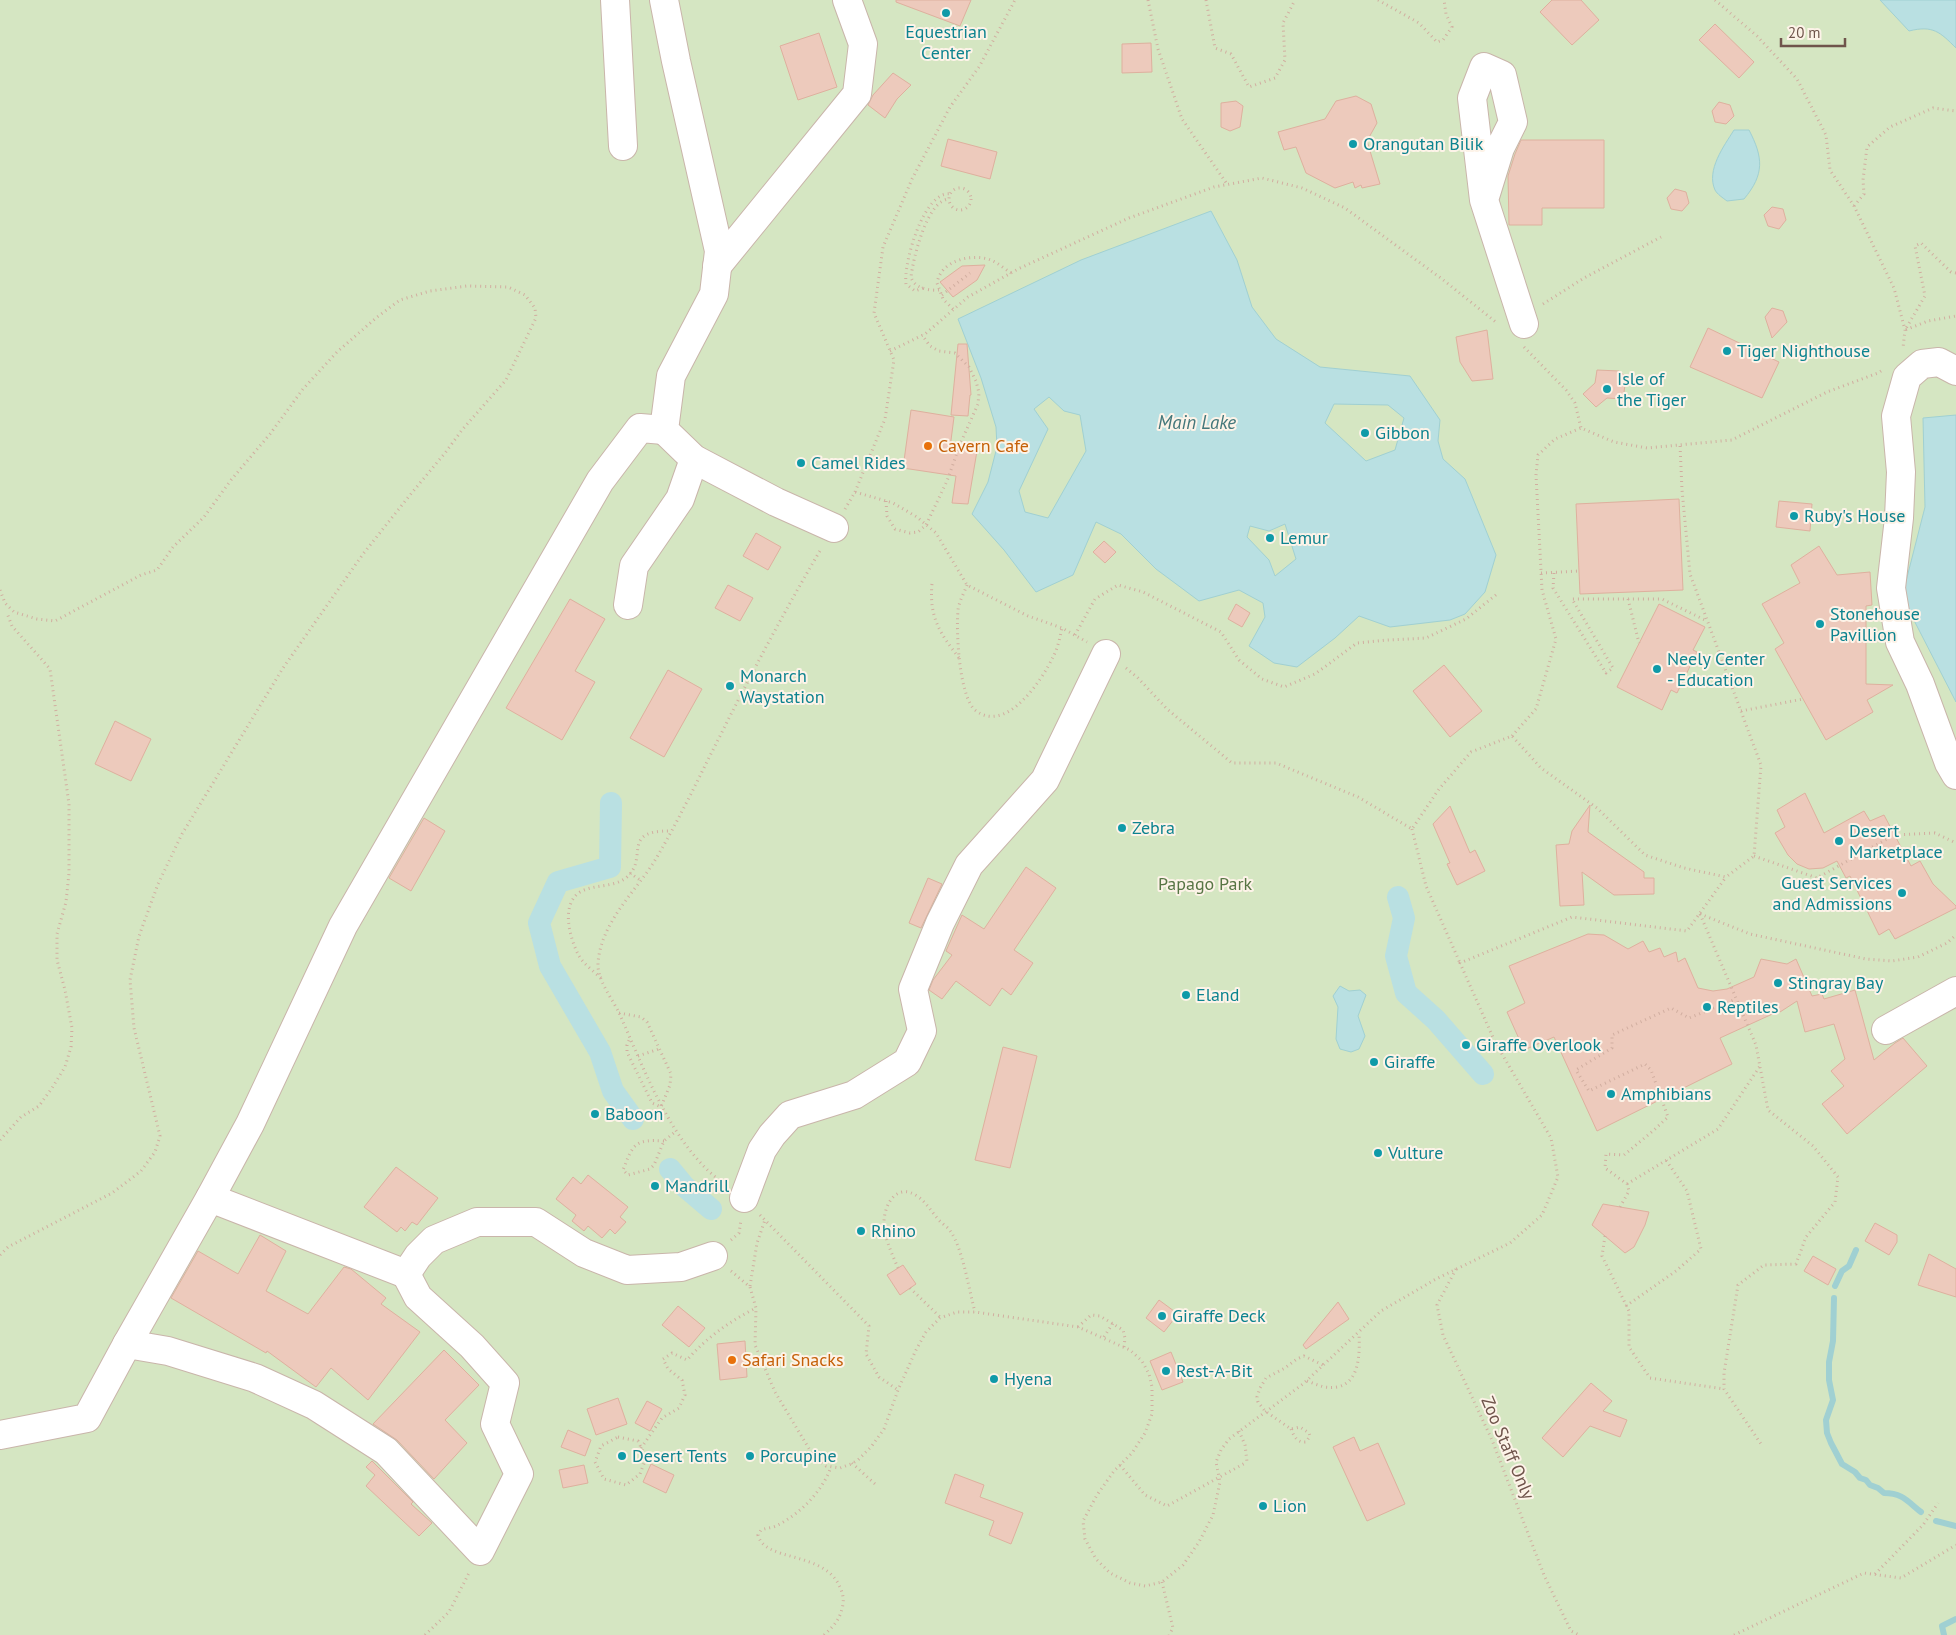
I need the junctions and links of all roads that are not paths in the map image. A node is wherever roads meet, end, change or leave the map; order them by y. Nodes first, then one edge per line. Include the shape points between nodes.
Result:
1 (614, 0) edge
2 (664, 0) edge
3 (848, 0) edge
4 (623, 146) dead end
5 (1484, 200) dead end
6 (717, 266) junction
7 (1519, 330) road end
8 (1956, 370) edge
9 (664, 430) junction
10 (694, 458) junction
11 (834, 528) road end
12 (628, 605) dead end
13 (1106, 654) road end
14 (1956, 775) edge
15 (1956, 991) edge
16 (1886, 1030) dead end
17 (210, 1198) junction
18 (744, 1198) road end
19 (713, 1256) road end
20 (406, 1274) junction
21 (127, 1344) junction
22 (0, 1435) edge

1 - 4 street
2 - 6 street via 719,251
3 - 6 street via 863,44 857,94
5 - 7 street
6 - 9 street via 714,294 671,376
8 - 14 street via 1940,362 1922,364 1907,377 1896,416 1901,472 1891,588 1900,642
9 - 10 street
9 - 17 street via 640,428 600,481 343,926 250,1124
10 - 11 street via 776,502
10 - 12 street via 680,499 634,566
13 - 18 street via 1044,780 969,865 940,923 913,989 922,1031 907,1062 854,1095 790,1115 762,1150
15 - 16 street
17 - 20 street
17 - 21 street
19 - 20 street via 681,1266 627,1270 584,1253 536,1222 477,1222 434,1240
20 - 21 street via 418,1297 472,1346 506,1383 495,1424 519,1474 480,1551 386,1451 314,1405 255,1378 168,1351
21 - 22 street via 87,1418

